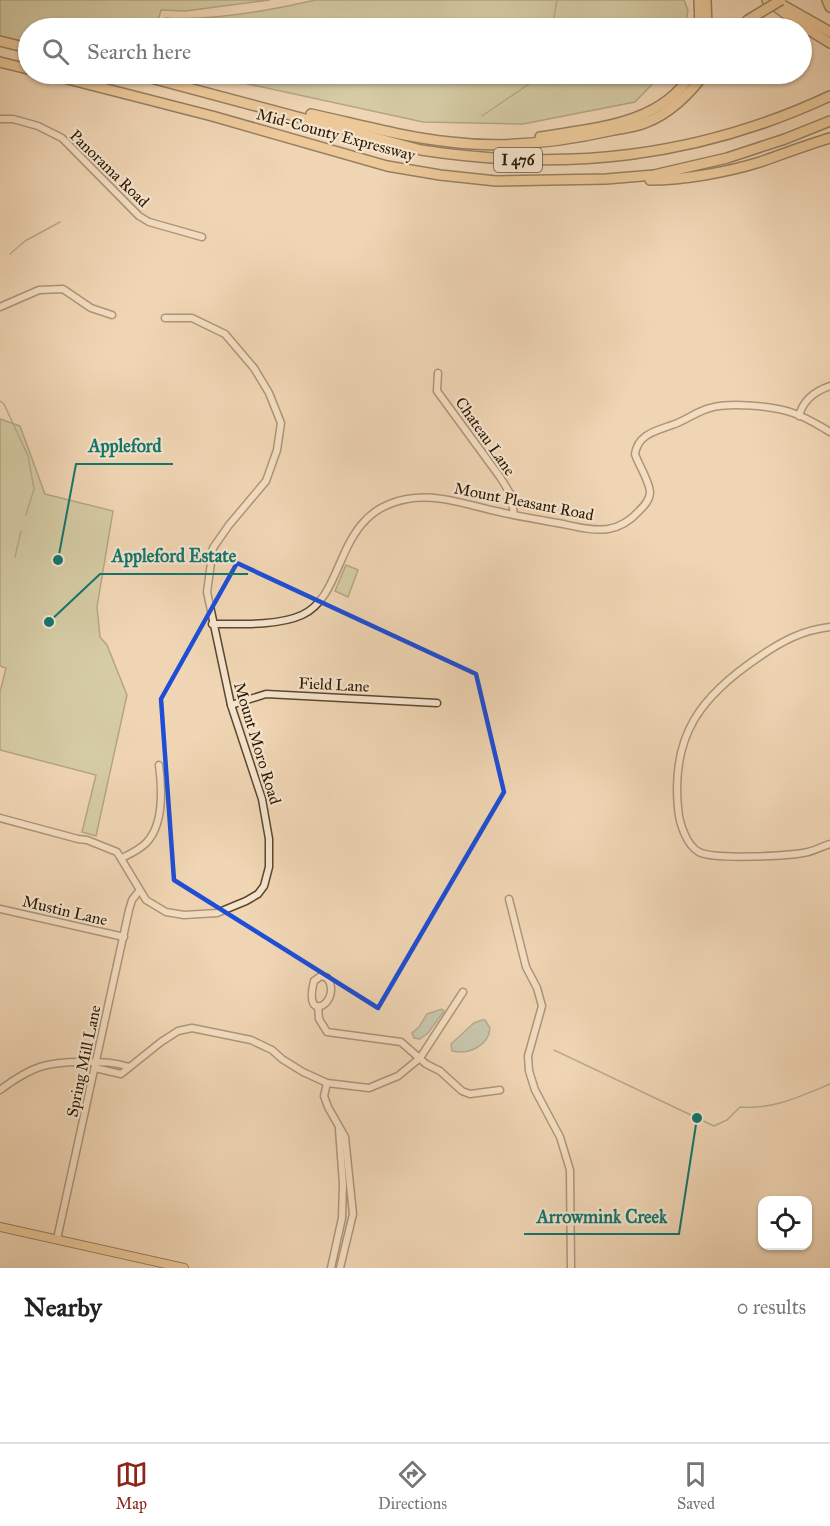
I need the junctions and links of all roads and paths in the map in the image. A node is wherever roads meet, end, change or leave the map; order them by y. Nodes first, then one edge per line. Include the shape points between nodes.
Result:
1 (699, 0) edge
2 (706, 0) edge
3 (767, 0) edge
4 (774, 0) edge
5 (781, 0) edge
6 (826, 0) edge
7 (830, 7) edge
8 (700, 18) edge
9 (707, 18) edge
10 (751, 18) edge
11 (791, 18) edge
12 (806, 18) edge
13 (812, 22) edge
14 (812, 32) edge
15 (830, 32) edge
16 (0, 41) edge
17 (830, 43) edge
18 (18, 46) edge
19 (0, 62) edge
20 (18, 66) edge
21 (87, 84) edge
22 (179, 84) edge
23 (677, 84) edge
24 (684, 84) edge
25 (696, 84) edge
26 (205, 90) junction
27 (830, 96) edge
28 (636, 117) junction
29 (0, 119) edge
30 (830, 121) edge
31 (830, 138) edge
32 (463, 144) junction
33 (606, 180) junction
34 (202, 237) dead end
35 (0, 307) edge
36 (112, 315) dead end
37 (165, 318) dead end
38 (438, 373) dead end
39 (830, 386) edge
40 (799, 416) junction
41 (830, 432) edge
42 (514, 515) junction
43 (212, 624) junction
44 (830, 627) edge
45 (437, 703) dead end
46 (231, 705) junction
47 (159, 765) dead end
48 (0, 818) edge
49 (830, 844) edge
50 (122, 858) junction
51 (139, 891) junction
52 (509, 899) dead end
53 (0, 909) edge
54 (124, 937) junction
55 (463, 992) dead end
56 (318, 1006) junction
57 (420, 1058) junction
58 (95, 1065) junction
59 (327, 1083) junction
60 (0, 1090) edge
61 (500, 1090) dead end
62 (338, 1122) junction
63 (0, 1227) edge
64 (57, 1239) junction
65 (334, 1254) junction
66 (343, 1256) junction
67 (331, 1265) edge
68 (168, 1266) edge
69 (184, 1268) edge
70 (340, 1268) edge
71 (571, 1268) edge

1 - 8 highway
2 - 9 highway
3 - 11 highway
4 - 12 highway
5 - 10 highway, bridge
6 - 7 highway
13 - 15 highway
14 - 17 highway
16 - 18 highway
19 - 20 highway
21 - 33 highway, Mid-County Expressway / I 476 via 387,166 496,181
22 - 26 highway, Mid-County Expressway / I 476
23 - 28 highway
24 - 28 highway via 669,100
25 - 32 highway via 669,111 645,123 552,142
26 - 27 highway, Mid-County Expressway / I 476 via 421,150 469,157 556,161 600,159 691,145 747,130
26 - 32 highway via 409,137
28 - 32 highway via 533,138
29 - 34 street, Panorama Road via 38,126 62,138 139,216
30 - 33 highway, Mid-County Expressway / I 476 via 727,158 654,175
31 - 33 highway via 758,162 701,175
35 - 36 street via 39,290 63,289 91,308
37 - 43 street, Mount Moro Road via 192,318 225,334 254,368 281,423 277,450 266,480 213,548 207,592
38 - 42 street, Chateau Lane via 437,391 506,486
39 - 40 street via 808,398
40 - 41 street, Mount Pleasant Road
40 - 42 street, Mount Pleasant Road via 768,408 726,405 647,434 635,454 649,487 649,498 621,525 585,528
42 - 43 street, Mount Pleasant Road via 446,499 408,498 394,502 377,511 357,530 328,589 314,607 290,619
43 - 46 street, Mount Moro Road
44 - 49 street via 807,630 732,675 705,702 691,724 677,776 678,813 689,843 697,852 749,856 808,852
45 - 46 street, Field Lane via 266,694
46 - 51 street, Mount Moro Road via 262,799 270,849 264,886 246,901 202,915 166,912 153,906
47 - 50 street via 160,792 154,830 146,843
48 - 50 street via 87,840 117,852
50 - 51 street, Mount Moro Road
51 - 54 street, Spring Mill Lane via 132,900
52 - 71 street via 526,967 542,1006 528,1056 529,1071 560,1137 570,1170
53 - 54 street, Mustin Lane
54 - 58 street, Spring Mill Lane
55 - 57 street
56 - 56 street via 328,1001 330,983 324,977 313,984 311,999
56 - 57 street via 319,1019 327,1032 401,1042
57 - 59 street via 398,1076 369,1088
57 - 61 street via 462,1091 470,1094
58 - 59 street via 115,1063 129,1067 178,1031 192,1028 251,1040
58 - 60 street via 56,1062 18,1077
58 - 64 street, Spring Mill Lane
59 - 62 street via 324,1096
62 - 65 street via 342,1218
62 - 66 street via 345,1137 353,1214
63 - 64 main road
64 - 68 main road
65 - 66 street
65 - 67 street
66 - 70 street
68 - 69 main road

